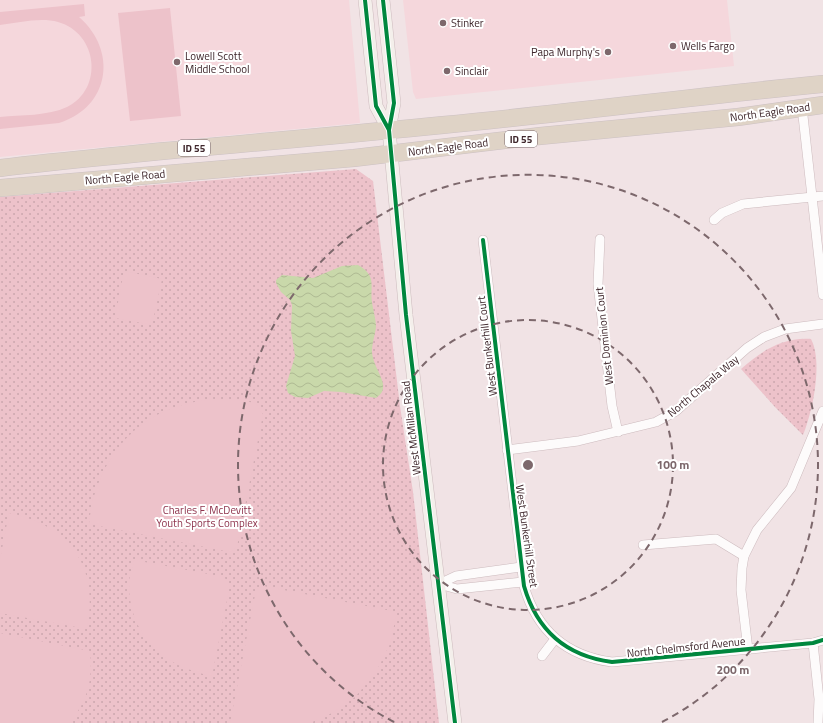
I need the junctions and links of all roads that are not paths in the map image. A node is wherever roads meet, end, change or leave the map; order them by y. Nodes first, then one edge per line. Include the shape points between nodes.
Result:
1 (364, 0) edge
2 (383, 0) edge
3 (823, 84) edge
4 (823, 105) edge
5 (802, 107) junction
6 (389, 130) junction
7 (391, 154) junction
8 (0, 168) edge
9 (0, 188) edge
10 (823, 196) edge
11 (813, 197) junction
12 (714, 220) dead end
13 (600, 239) dead end
14 (484, 240) dead end
15 (823, 295) edge
16 (823, 324) edge
17 (823, 411) edge
18 (618, 432) junction
19 (508, 450) junction
20 (643, 545) dead end
21 (744, 556) junction
22 (521, 567) junction
23 (523, 582) junction
24 (438, 584) junction
25 (555, 639) junction
26 (823, 640) edge
27 (814, 643) junction
28 (748, 650) junction
29 (542, 656) dead end
30 (454, 723) edge
31 (818, 723) edge

1 - 6 main road, West McMillan Road via 376,106
2 - 6 main road, West McMillan Road via 394,103
3 - 6 highway, North Eagle Road / ID 55
4 - 5 highway, North Eagle Road / ID 55
5 - 7 highway, North Eagle Road / ID 55 via 738,117
5 - 11 street
6 - 7 main road, West McMillan Road
6 - 8 highway, North Eagle Road / ID 55
7 - 9 highway, North Eagle Road / ID 55
7 - 24 main road, West McMillan Road via 406,315
10 - 11 street
11 - 12 street via 743,204 722,213
11 - 15 street
13 - 18 street, West Dominion Court via 598,284 612,406
14 - 19 street, West Bunkerhill Court
16 - 18 street, North Chapala Way via 785,329 764,337 747,348 676,411 656,422
17 - 21 street via 791,488 757,530
18 - 19 street, North Chapala Way via 578,441
19 - 22 street, West Bunkerhill Street
20 - 21 street via 716,539
21 - 28 street via 741,579
22 - 23 street, West Bunkerhill Street
22 - 24 street via 456,576
23 - 24 street via 458,589
23 - 25 street, West Bunkerhill Street via 531,607
24 - 30 main road, West McMillan Road
25 - 28 street, North Chelmsford Avenue via 580,654 612,662
25 - 29 street
26 - 27 street, North Chelmsford Avenue
27 - 28 street, North Chelmsford Avenue
27 - 31 street via 819,699

